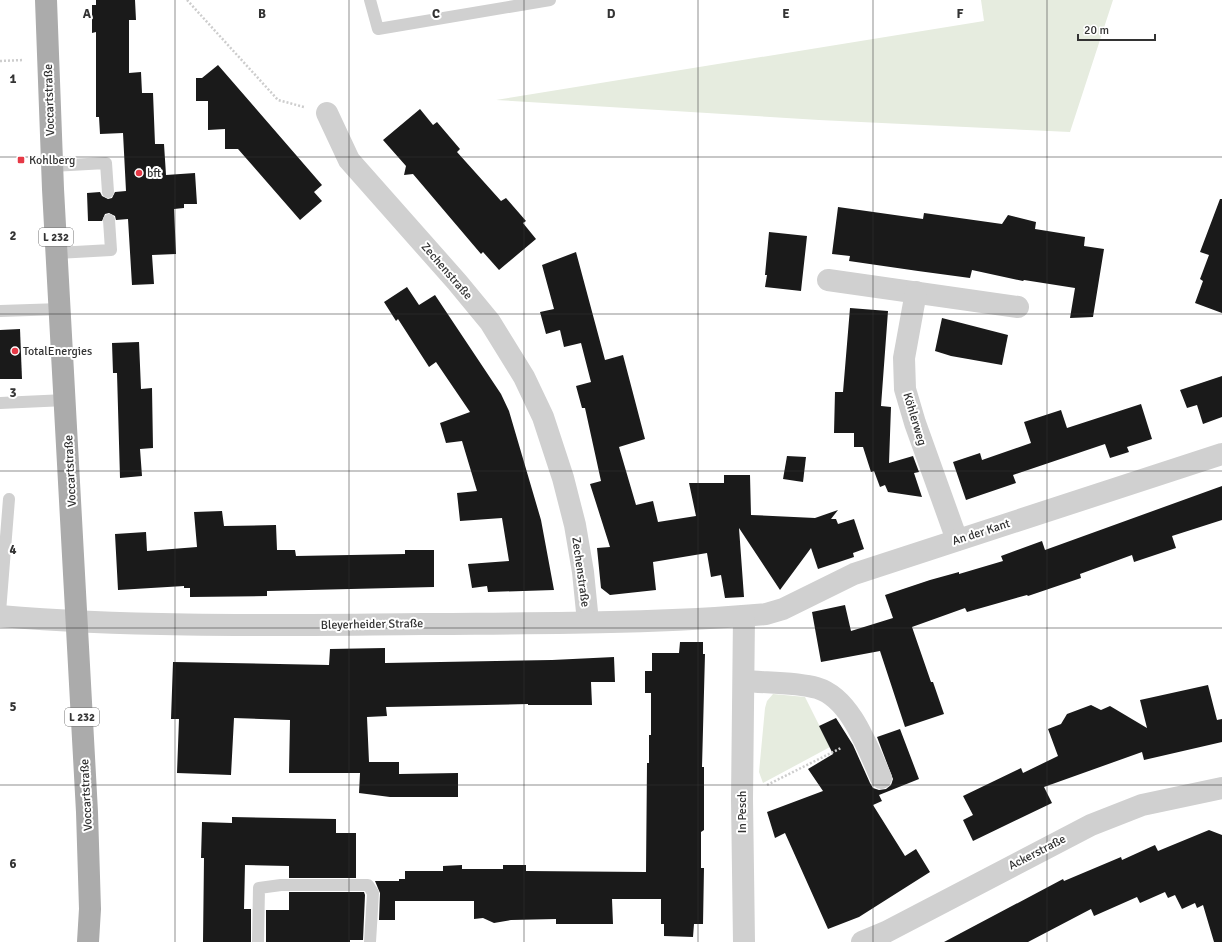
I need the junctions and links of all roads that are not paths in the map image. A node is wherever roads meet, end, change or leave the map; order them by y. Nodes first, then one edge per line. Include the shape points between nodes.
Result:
1 (46, 0) edge
2 (370, 0) edge
3 (550, 0) edge
4 (327, 113) road end
5 (52, 166) junction
6 (108, 192) dead end
7 (109, 220) dead end
8 (57, 253) junction
9 (828, 280) dead end
10 (916, 292) junction
11 (1018, 307) dead end
12 (61, 309) junction
13 (0, 311) edge
14 (66, 400) junction
15 (0, 403) edge
16 (1222, 454) edge
17 (9, 499) dead end
18 (957, 540) junction
19 (0, 612) edge
20 (0, 616) edge
21 (744, 616) junction
22 (78, 622) junction
23 (588, 622) junction
24 (744, 681) junction
25 (881, 778) dead end
26 (1222, 788) edge
27 (88, 942) edge
28 (258, 942) edge
29 (370, 942) edge
30 (744, 942) edge
31 (862, 942) edge

1 - 5 main road, Voccartstraße / L 232
2 - 3 lane via 378,29
4 - 23 street, Zechenstraße via 349,160 490,322 524,377 543,417 563,478 575,524
5 - 6 lane via 106,163
5 - 8 main road, Voccartstraße / L 232
7 - 8 lane via 111,250
8 - 12 main road, Voccartstraße / L 232
9 - 10 street
10 - 11 street
10 - 18 street, Köhlerweg via 904,358 905,389
12 - 13 lane
12 - 14 main road, Voccartstraße / L 232
14 - 15 lane
14 - 22 main road, Voccartstraße / L 232
16 - 18 street, An der Kant
17 - 19 lane
18 - 21 street, An der Kant via 854,574 783,609
20 - 22 street, Bleyerheider Straße
21 - 23 street, Bleyerheider Straße
21 - 24 street, In Pesch
22 - 23 street, Bleyerheider Straße via 226,626
22 - 27 main road, Voccartstraße / L 232 via 87,812 90,909
24 - 25 street via 817,688 831,695 843,706 863,737
24 - 30 street, In Pesch
26 - 31 street, Ackerstraße via 1142,805 1091,825 886,932
28 - 29 lane via 259,888 281,885 368,885 373,893

